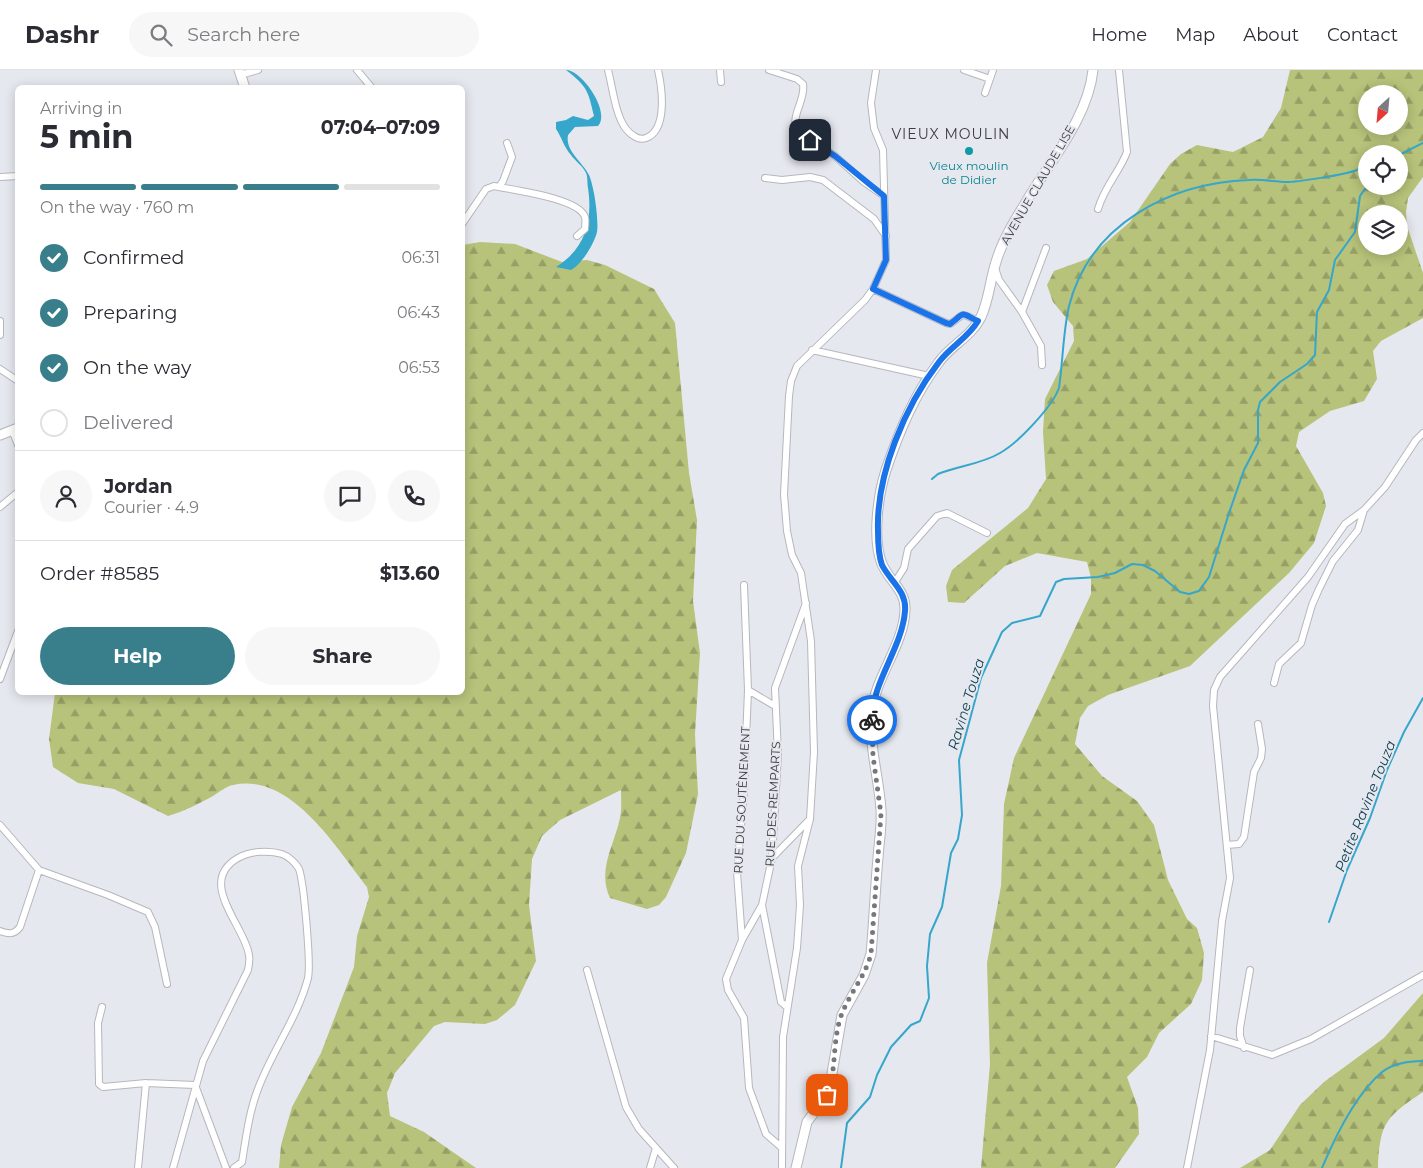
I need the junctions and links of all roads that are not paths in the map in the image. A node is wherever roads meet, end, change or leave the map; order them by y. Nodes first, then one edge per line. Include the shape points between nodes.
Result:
1 (258, 70) edge
2 (357, 70) edge
3 (608, 70) edge
4 (658, 70) edge
5 (720, 70) edge
6 (769, 70) edge
7 (876, 70) edge
8 (964, 70) edge
9 (993, 70) edge
10 (1093, 70) edge
11 (1119, 70) edge
12 (239, 72) edge
13 (990, 79) junction
14 (721, 82) dead end
15 (244, 85) edge
16 (370, 85) edge
17 (985, 93) dead end
18 (507, 143) dead end
19 (15, 176) edge
20 (0, 177) edge
21 (765, 178) dead end
22 (498, 187) junction
23 (884, 196) junction
24 (1098, 208) dead end
25 (465, 220) edge
26 (577, 236) dead end
27 (887, 237) junction
28 (1046, 248) dead end
29 (995, 268) junction
30 (873, 289) junction
31 (1022, 312) junction
32 (0, 321) edge
33 (978, 321) junction
34 (0, 335) edge
35 (812, 350) junction
36 (1042, 365) dead end
37 (0, 369) edge
38 (929, 376) junction
39 (15, 379) edge
40 (7, 431) edge
41 (1423, 433) edge
42 (15, 441) edge
43 (15, 495) edge
44 (0, 507) edge
45 (1364, 510) junction
46 (987, 532) dead end
47 (894, 582) junction
48 (744, 585) dead end
49 (806, 601) junction
50 (15, 639) edge
51 (0, 679) edge
52 (1274, 683) dead end
53 (748, 690) junction
54 (775, 706) junction
55 (1258, 724) dead end
56 (810, 819) junction
57 (0, 825) edge
58 (1227, 845) junction
59 (772, 858) junction
60 (39, 870) junction
61 (762, 905) junction
62 (0, 931) edge
63 (742, 940) junction
64 (587, 970) dead end
65 (1250, 970) dead end
66 (1423, 975) edge
67 (168, 984) dead end
68 (102, 1007) dead end
69 (787, 1007) junction
70 (1211, 1036) junction
71 (1244, 1048) junction
72 (146, 1083) junction
73 (195, 1085) junction
74 (781, 1146) junction
75 (656, 1148) junction
76 (138, 1168) edge
77 (173, 1168) edge
78 (226, 1168) edge
79 (234, 1168) edge
80 (650, 1168) edge
81 (674, 1168) edge
82 (782, 1168) edge
83 (796, 1168) edge
84 (1186, 1168) edge

1 - 12 street
2 - 16 street
3 - 4 street via 620,118 633,136 643,139 654,135 659,126
5 - 14 street
6 - 23 street via 797,78 803,84 794,120 798,132 835,156
7 - 23 street via 871,103 874,128 883,150
8 - 13 street
9 - 13 street
10 - 29 street, AVENUE CLAUDE LISE via 1079,114 1013,225
11 - 24 street via 1127,152 1124,162 1108,182
12 - 15 street
13 - 17 street
18 - 22 street via 512,157 504,181
19 - 20 street
21 - 27 street via 814,177 822,180 874,219
22 - 25 street via 486,189
22 - 26 street via 556,199 579,210 585,217 585,229
23 - 27 street
27 - 30 street via 886,260
28 - 31 street
29 - 31 street via 999,280
29 - 33 street, AVENUE CLAUDE LISE
30 - 33 street via 946,323 950,324 960,314
30 - 35 street
31 - 36 street via 1041,346
32 - 34 street
33 - 38 street, AVENUE CLAUDE LISE via 973,330 947,352
35 - 38 street
35 - 49 street via 798,366 791,381 784,494 792,555 801,573
37 - 39 street
38 - 47 street, AVENUE CLAUDE LISE via 914,400 881,487 879,554
40 - 42 street
41 - 45 street
43 - 44 street
45 - 52 street via 1358,530 1333,561 1318,589 1301,643 1279,664
45 - 58 street via 1346,524 1308,577 1220,677 1214,690
46 - 47 street via 947,513 937,516 908,549 904,568
47 - 83 street, AVENUE CLAUDE LISE via 905,602 904,618 874,697 872,711 873,756 881,814 871,954 864,975 842,1015 830,1086 807,1122
48 - 53 street, RUE DU SOUTÈNEMENT
49 - 54 street, RUE DES REMPARTS via 780,671 775,688
49 - 56 street via 811,642 814,752
50 - 51 street
53 - 54 street
53 - 63 street, RUE DU SOUTÈNEMENT via 737,872
54 - 59 street, RUE DES REMPARTS via 778,755
55 - 58 street via 1261,758 1254,772 1244,837 1239,844
56 - 59 street
56 - 69 street via 798,866 797,948
57 - 60 street
58 - 70 street via 1230,878 1222,921
59 - 61 street, RUE DES REMPARTS
60 - 62 street via 17,932
60 - 67 street via 148,912
61 - 63 street
61 - 69 street, RUE DES REMPARTS via 781,1002
63 - 74 street via 726,985 744,1018 749,1088 766,1134
64 - 75 street via 626,1107
65 - 71 street via 1240,1028
66 - 71 street via 1312,1039 1290,1048 1272,1054
68 - 72 street via 98,1023 99,1084 103,1087
69 - 74 street via 783,1037
70 - 71 street
70 - 84 street
72 - 73 street
72 - 76 street
73 - 77 street
73 - 78 street
73 - 79 street via 248,970 249,954 223,895 224,871 241,856 275,852 288,856 298,868 304,893 308,977 258,1088 242,1162
74 - 82 street
75 - 80 street
75 - 81 street

